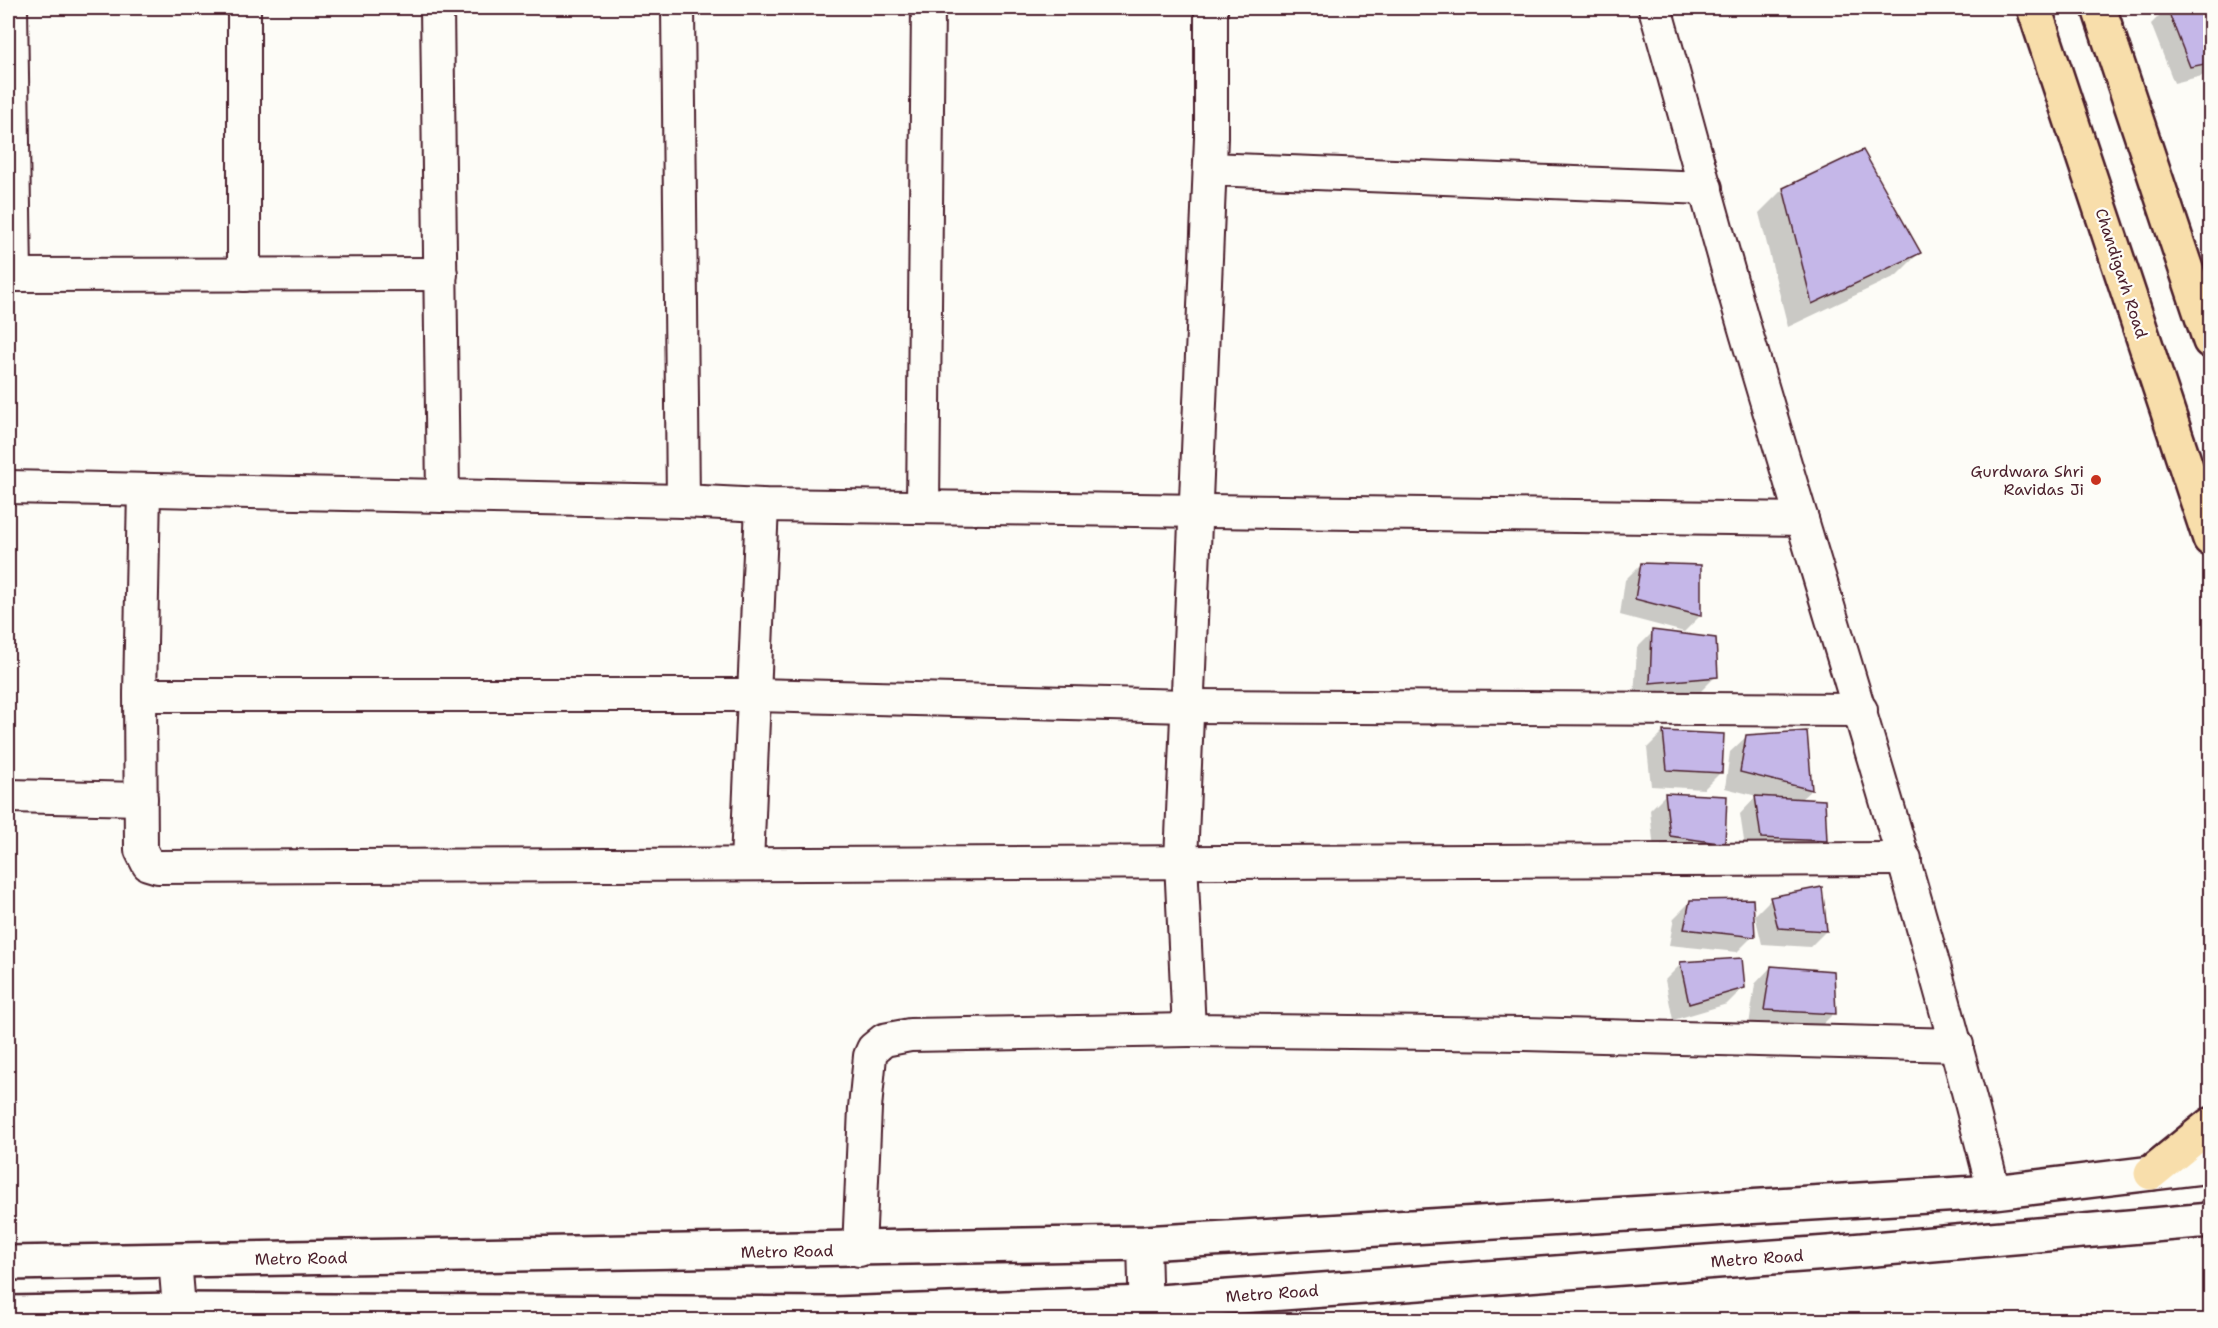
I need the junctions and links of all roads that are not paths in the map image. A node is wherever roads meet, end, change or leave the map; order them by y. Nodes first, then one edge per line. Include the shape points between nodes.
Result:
1 (10, 8) edge
2 (244, 8) edge
3 (437, 8) edge
4 (678, 8) edge
5 (928, 8) edge
6 (1210, 8) edge
7 (1655, 8) edge
8 (2034, 8) edge
9 (2099, 8) edge
10 (1210, 170) junction
11 (1706, 188) junction
12 (244, 274) junction
13 (441, 274) junction
14 (11, 275) edge
15 (2211, 341) edge
16 (8, 487) edge
17 (144, 490) junction
18 (443, 496) junction
19 (683, 501) junction
20 (762, 505) junction
21 (922, 506) junction
22 (1196, 512) junction
23 (1802, 519) junction
24 (2211, 539) edge
25 (140, 695) junction
26 (754, 695) junction
27 (1188, 706) junction
28 (1861, 710) junction
29 (8, 796) edge
30 (141, 799) junction
31 (1905, 859) junction
32 (1181, 861) junction
33 (747, 863) junction
34 (1189, 1030) junction
35 (1958, 1045) junction
36 (2211, 1125) edge
37 (2211, 1166) edge
38 (2151, 1173) junction
39 (1994, 1192) junction
40 (2211, 1220) edge
41 (1144, 1243) junction
42 (859, 1250) junction
43 (175, 1260) junction
44 (8, 1263) edge
45 (1145, 1312) edge
46 (8, 1313) edge
47 (180, 1315) edge

1 - 14 street
2 - 12 street
3 - 13 street
4 - 19 street
5 - 21 street
6 - 10 street
7 - 11 street
8 - 24 main road, Chandigarh Road
9 - 15 main road
10 - 11 street
10 - 22 street
11 - 23 street
12 - 13 street
12 - 14 street
13 - 18 street
16 - 17 street
17 - 18 street
17 - 25 street
18 - 19 street
19 - 20 street
20 - 21 street
20 - 26 street
21 - 22 street
22 - 23 street
22 - 27 street
23 - 28 street
25 - 26 street
25 - 30 street
26 - 27 street
26 - 33 street
27 - 28 street
27 - 32 street
28 - 31 street
29 - 30 street
30 - 33 street via 141,850 148,864 158,867
31 - 32 street
31 - 35 street
32 - 33 street
32 - 34 street
34 - 35 street
34 - 42 street via 910,1035 889,1037 877,1043 870,1056 865,1108
35 - 39 street
36 - 38 main road
37 - 38 street, Metro Road
38 - 39 street, Metro Road
39 - 41 street, Metro Road
40 - 45 street, Metro Road
41 - 42 street, Metro Road
41 - 45 street
42 - 43 street, Metro Road
43 - 44 street, Metro Road
43 - 47 street
45 - 47 street, Metro Road
46 - 47 street, Metro Road

